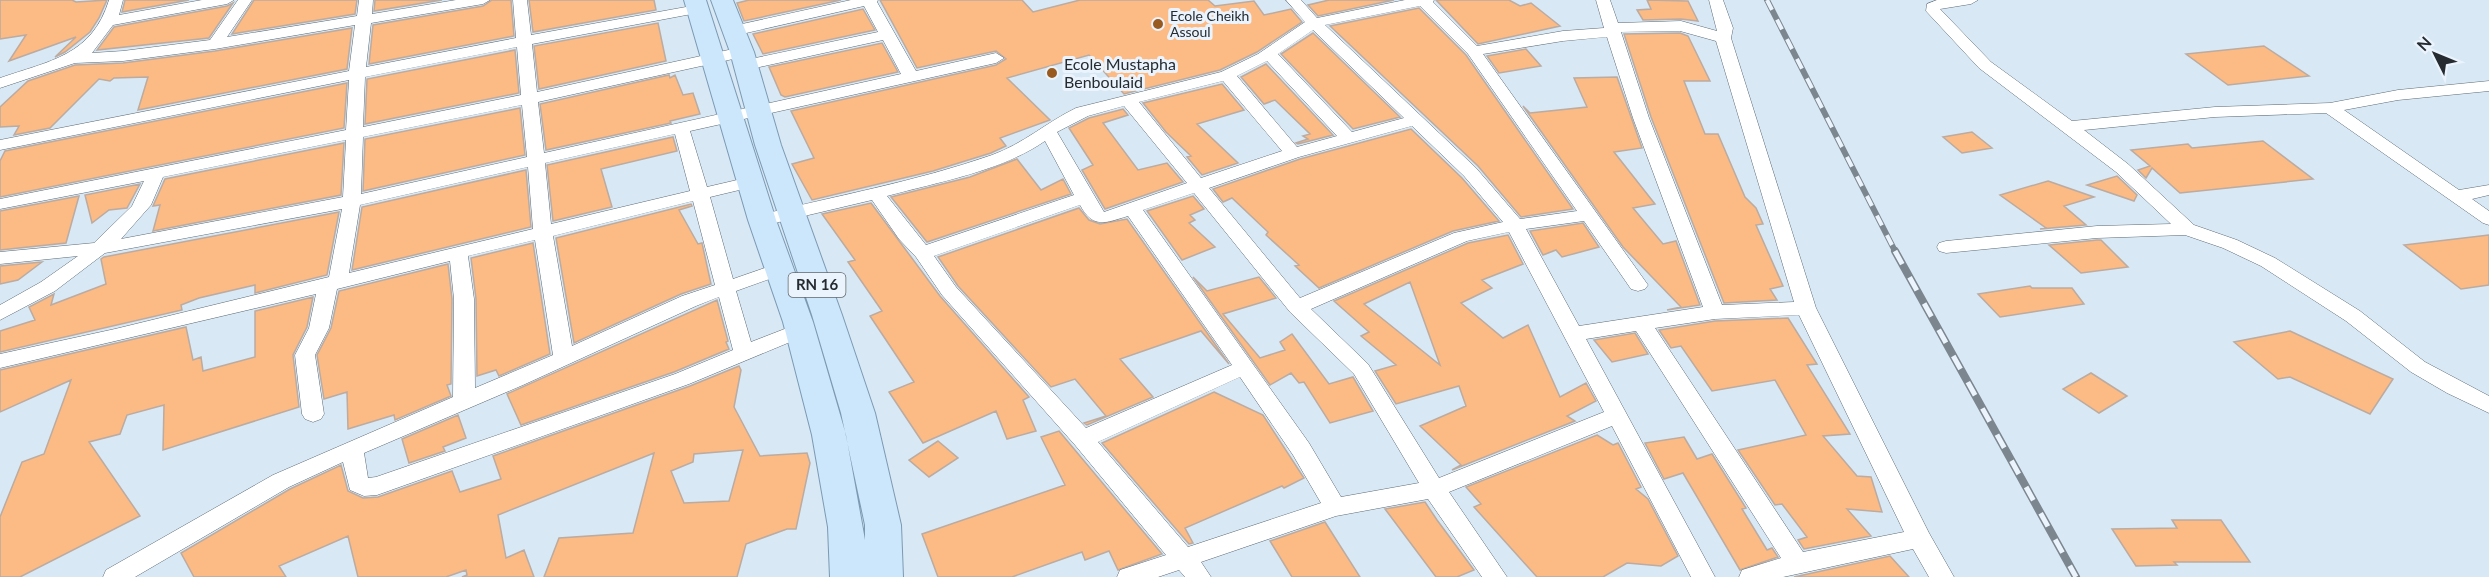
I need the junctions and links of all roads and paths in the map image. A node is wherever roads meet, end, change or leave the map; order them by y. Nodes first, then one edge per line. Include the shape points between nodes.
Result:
1 (116, 0) edge
2 (227, 0) edge
3 (245, 0) edge
4 (366, 0) edge
5 (483, 0) edge
6 (519, 0) edge
7 (869, 0) edge
8 (1293, 0) edge
9 (1425, 0) edge
10 (1603, 0) edge
11 (1716, 0) edge
12 (1971, 0) edge
13 (705, 3) edge
14 (364, 20) junction
15 (108, 21) junction
16 (1314, 23) junction
17 (1612, 32) junction
18 (886, 35) junction
19 (1723, 38) junction
20 (522, 41) junction
21 (215, 44) junction
22 (740, 49) junction
23 (1473, 51) junction
24 (1269, 54) junction
25 (73, 58) junction
26 (996, 58) dead end
27 (712, 59) junction
28 (357, 73) junction
29 (1227, 75) junction
30 (911, 77) junction
31 (0, 83) edge
32 (2489, 86) edge
33 (528, 99) junction
34 (1128, 100) junction
35 (2330, 108) junction
36 (744, 113) junction
37 (1415, 120) junction
38 (2069, 126) junction
39 (681, 128) junction
40 (1048, 131) junction
41 (354, 133) junction
42 (1348, 138) junction
43 (0, 145) edge
44 (1293, 153) junction
45 (535, 160) junction
46 (156, 173) junction
47 (750, 182) junction
48 (1199, 184) junction
49 (2489, 190) edge
50 (701, 194) junction
51 (876, 194) junction
52 (2456, 196) junction
53 (1085, 197) junction
54 (352, 201) junction
55 (0, 204) edge
56 (1132, 209) junction
57 (793, 213) junction
58 (1589, 214) junction
59 (2489, 219) edge
60 (762, 220) junction
61 (1515, 225) junction
62 (2187, 229) junction
63 (543, 233) junction
64 (1946, 247) dead end
65 (100, 248) junction
66 (459, 251) junction
67 (923, 253) junction
68 (0, 258) edge
69 (779, 268) junction
70 (333, 282) junction
71 (1638, 285) dead end
72 (725, 288) junction
73 (1298, 307) junction
74 (1806, 308) junction
75 (1714, 312) junction
76 (0, 313) edge
77 (1641, 323) junction
78 (800, 330) junction
79 (1574, 334) junction
80 (744, 353) junction
81 (564, 358) junction
82 (0, 361) edge
83 (1245, 367) junction
84 (464, 402) junction
85 (2489, 405) edge
86 (313, 414) dead end
87 (1618, 416) junction
88 (1083, 439) junction
89 (352, 449) junction
90 (1434, 489) junction
91 (1335, 507) junction
92 (1919, 538) junction
93 (1183, 558) junction
94 (1797, 563) junction
95 (116, 577) edge
96 (849, 577) edge
97 (884, 577) edge
98 (1129, 577) edge
99 (1199, 577) edge
100 (1495, 577) edge
101 (1703, 577) edge
102 (1751, 577) edge
103 (1942, 577) edge

1 - 15 street
2 - 15 street
3 - 21 street
4 - 14 street
5 - 14 street
6 - 20 street
7 - 18 street
7 - 22 street
8 - 16 street
9 - 16 street
9 - 23 street
10 - 17 street
11 - 19 street via 1725,28
12 - 38 street via 1932,7 1985,65
13 - 20 street
13 - 22 main road, RN 16
13 - 27 main road, RN 16
14 - 21 street
14 - 28 street
15 - 25 street via 86,50
16 - 24 street
16 - 37 street
17 - 19 street via 1618,27 1681,26
17 - 23 street
17 - 75 street
18 - 22 street
18 - 30 street
19 - 74 street
20 - 28 street
20 - 33 street
21 - 25 street
22 - 27 street
22 - 36 main road, RN 16
23 - 58 street
24 - 29 street
24 - 42 street
25 - 31 street
26 - 30 street
27 - 33 street
27 - 36 main road, RN 16
28 - 41 street
28 - 43 street
29 - 34 street
29 - 44 street
30 - 36 street
32 - 35 street via 2398,95
33 - 41 street
33 - 45 street
34 - 40 street via 1082,112
34 - 48 street
35 - 38 street via 2215,111
35 - 52 street
36 - 39 street
36 - 47 main road, RN 16
36 - 57 main road, RN 16 via 768,145
37 - 42 street
37 - 61 street via 1470,172
38 - 62 street via 2122,168
39 - 45 street
39 - 50 street
40 - 51 street via 1024,148 998,159
40 - 53 street
41 - 46 street
41 - 54 street
42 - 44 street
44 - 48 street
45 - 54 street
45 - 63 street
46 - 55 street
46 - 65 street via 134,214
47 - 50 street
47 - 60 main road, RN 16
48 - 56 street
48 - 73 street
49 - 52 street
50 - 63 street
50 - 72 street
51 - 57 street
51 - 67 street
52 - 59 street
53 - 56 street via 1103,218
53 - 67 street
54 - 65 street
54 - 70 street
56 - 83 street
57 - 60 street
57 - 97 main road, RN 16 via 858,413 883,525
58 - 61 street
58 - 71 street
60 - 69 main road, RN 16
61 - 73 street via 1461,237
61 - 79 street
62 - 64 street via 2097,232
62 - 85 street via 2268,262 2353,316 2418,367
63 - 66 street
63 - 81 street
65 - 68 street
65 - 76 street via 70,274
66 - 70 street
66 - 84 street via 464,299
67 - 88 street via 949,291
69 - 72 street
69 - 78 main road, RN 16
70 - 82 street
70 - 86 street via 319,328 305,355
72 - 80 street
72 - 81 street
73 - 90 street via 1361,369
74 - 75 street
74 - 92 street
75 - 77 street
77 - 79 street
77 - 94 street
78 - 80 street
78 - 96 main road, RN 16 via 829,435 846,527
79 - 87 street
80 - 89 street via 682,379 377,486 358,484
81 - 84 street
83 - 88 street
83 - 91 street
84 - 89 street
87 - 90 street
87 - 101 street
88 - 93 street
89 - 95 street via 281,481
90 - 91 street
90 - 100 street
91 - 93 street
92 - 94 street
92 - 103 street
93 - 98 street
93 - 99 street
94 - 102 street

